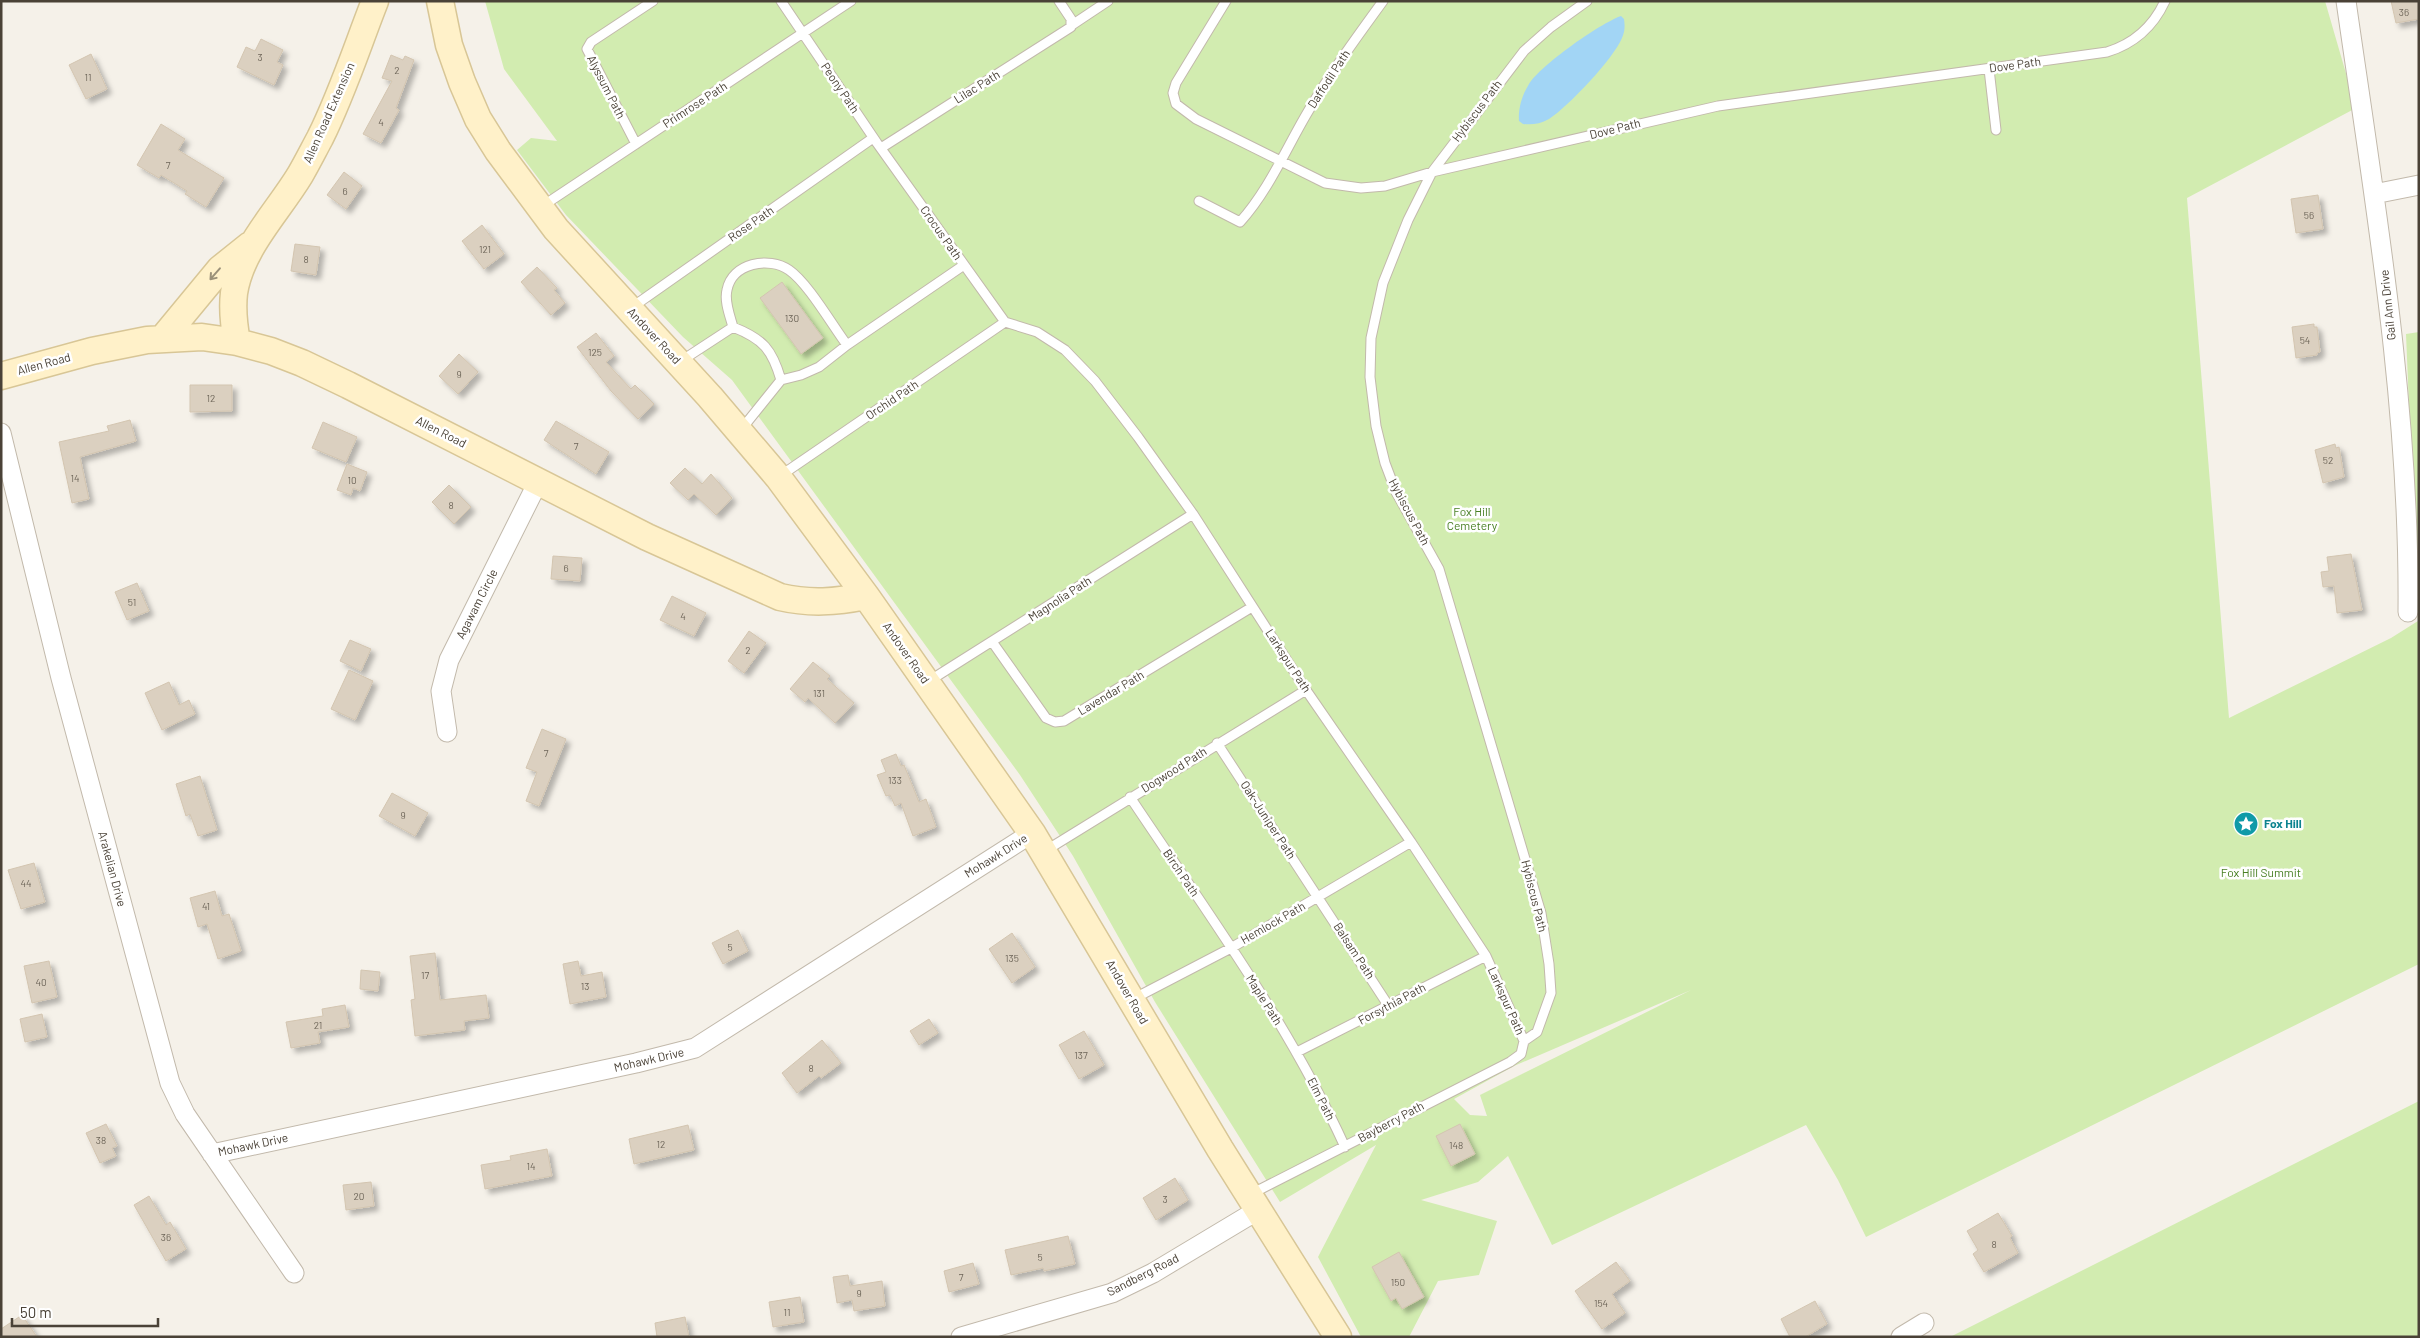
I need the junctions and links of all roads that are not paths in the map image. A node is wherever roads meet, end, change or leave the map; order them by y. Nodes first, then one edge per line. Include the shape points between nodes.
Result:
1 (375, 1) edge
2 (440, 1) edge
3 (653, 1) edge
4 (781, 1) edge
5 (851, 1) edge
6 (1059, 1) edge
7 (1108, 1) edge
8 (1226, 1) edge
9 (1383, 1) edge
10 (1587, 1) edge
11 (2165, 1) edge
12 (2346, 1) edge
13 (1072, 25) junction
14 (803, 34) junction
15 (1990, 68) junction
16 (1996, 130) dead end
17 (877, 143) junction
18 (636, 144) junction
19 (1280, 160) junction
20 (1432, 172) junction
21 (2419, 185) edge
22 (2374, 194) junction
23 (1199, 201) dead end
24 (539, 208) junction
25 (253, 244) junction
26 (964, 265) junction
27 (628, 309) junction
28 (1005, 322) junction
29 (733, 327) junction
30 (163, 338) junction
31 (237, 342) junction
32 (847, 345) junction
33 (679, 363) junction
34 (1, 376) edge
35 (781, 380) junction
36 (739, 432) junction
37 (1, 433) edge
38 (778, 478) junction
39 (538, 482) junction
40 (1193, 514) junction
41 (866, 596) junction
42 (1252, 606) junction
43 (2408, 612) dead end
44 (993, 643) junction
45 (927, 683) junction
46 (1306, 690) junction
47 (447, 732) dead end
48 (1218, 743) junction
49 (1130, 797) junction
50 (1411, 842) junction
51 (1038, 843) junction
52 (1319, 897) junction
53 (1231, 948) junction
54 (1486, 956) junction
55 (1132, 1000) junction
56 (1388, 1005) junction
57 (1524, 1042) junction
58 (1297, 1052) junction
59 (1345, 1147) junction
60 (212, 1154) junction
61 (1253, 1202) junction
62 (294, 1273) dead end
63 (1924, 1324) dead end
64 (1025, 1328) edge
65 (961, 1337) edge
66 (1338, 1337) edge
67 (1902, 1337) edge

1 - 25 main road, Allen Road Extension via 321,137 300,175
2 - 24 main road, Andover Road via 449,44 478,119
3 - 18 lane, Alyssum Path via 592,42 587,49
4 - 14 lane, Peony Path
5 - 14 lane, Primrose Path
6 - 13 lane
7 - 13 lane, Lilac Path
8 - 19 lane, Dove Path via 1173,93 1179,109
9 - 19 lane, Daffodil Path via 1340,61
10 - 20 lane, Hybiscus Path via 1524,51
11 - 15 lane, Dove Path via 2155,19 2137,37 2122,46 2098,54
12 - 22 street, Gail Ann Drive
13 - 17 lane, Lilac Path
14 - 17 lane, Peony Path
14 - 18 lane, Primrose Path
15 - 16 lane
15 - 20 lane, Dove Path via 1718,106
17 - 26 lane, Crocus Path
17 - 27 lane, Rose Path
18 - 24 lane, Primrose Path
19 - 20 lane, Dove Path via 1325,183 1349,188 1385,186
19 - 23 lane, Daffodil Path via 1258,202 1240,222
20 - 57 lane, Hybiscus Path via 1408,220 1383,283 1371,338 1370,377 1376,426 1385,463 1396,492 1439,569 1541,912 1551,993 1537,1032
21 - 22 street
22 - 43 street, Gail Ann Drive via 2387,288 2405,473 2409,536
24 - 27 main road, Andover Road
25 -> 30 main road, Allen Road Extension via 220,269
25 - 31 main road, Allen Road Extension via 234,292
26 - 28 lane, Crocus Path
26 - 32 lane
27 - 33 main road, Andover Road
28 - 38 lane, Orchid Path
28 - 40 lane, Larkspur Path via 1037,332 1071,356 1095,381
29 - 32 lane via 726,299 733,276 741,268 777,263 790,270 804,285
29 - 33 lane
29 - 35 lane via 749,334 768,349
30 - 31 main road, Allen Road via 202,337
30 - 34 main road, Allen Road via 92,351
31 - 39 main road, Allen Road via 302,363
32 - 35 lane via 819,367 801,376
33 - 36 main road, Andover Road
35 - 36 lane
36 - 38 main road, Andover Road
37 - 60 street, Arakelian Drive via 61,678 170,1083 185,1114
38 - 41 main road, Andover Road
39 - 41 main road, Allen Road via 647,537 780,597 803,602 838,602
39 - 47 street, Agawam Circle via 449,660 441,691
40 - 42 lane, Larkspur Path
40 - 44 lane, Magnolia Path
41 - 45 main road, Andover Road
42 - 44 lane, Lavendar Path via 1064,721 1046,718
42 - 46 lane, Larkspur Path
44 - 45 lane, Magnolia Path
45 - 51 main road, Andover Road
46 - 48 lane, Dogwood Path
46 - 50 lane, Larkspur Path
48 - 49 lane, Dogwood Path
48 - 52 lane, Oak-Juniper Path
49 - 51 lane, Dogwood Path
49 - 53 lane, Birch Path
50 - 52 lane, Hemlock Path
50 - 54 lane, Larkspur Path
51 - 55 main road, Andover Road
51 - 60 street, Mohawk Drive via 695,1048
52 - 53 lane, Hemlock Path
52 - 56 lane, Balsam Path
53 - 55 lane, Hemlock Path
53 - 58 lane, Maple Path
54 - 56 lane, Forsythia Path
54 - 57 lane, Larkspur Path
55 - 61 main road, Andover Road
56 - 58 lane, Forsythia Path
57 - 59 lane, Bayberry Path via 1521,1054 1510,1062
58 - 59 lane, Elm Path
59 - 61 lane, Bayberry Path
60 - 62 street, Arakelian Drive
61 - 64 street, Sandberg Road via 1152,1273
61 - 66 main road, Andover Road
63 - 67 street
64 - 65 street, Sandberg Road

